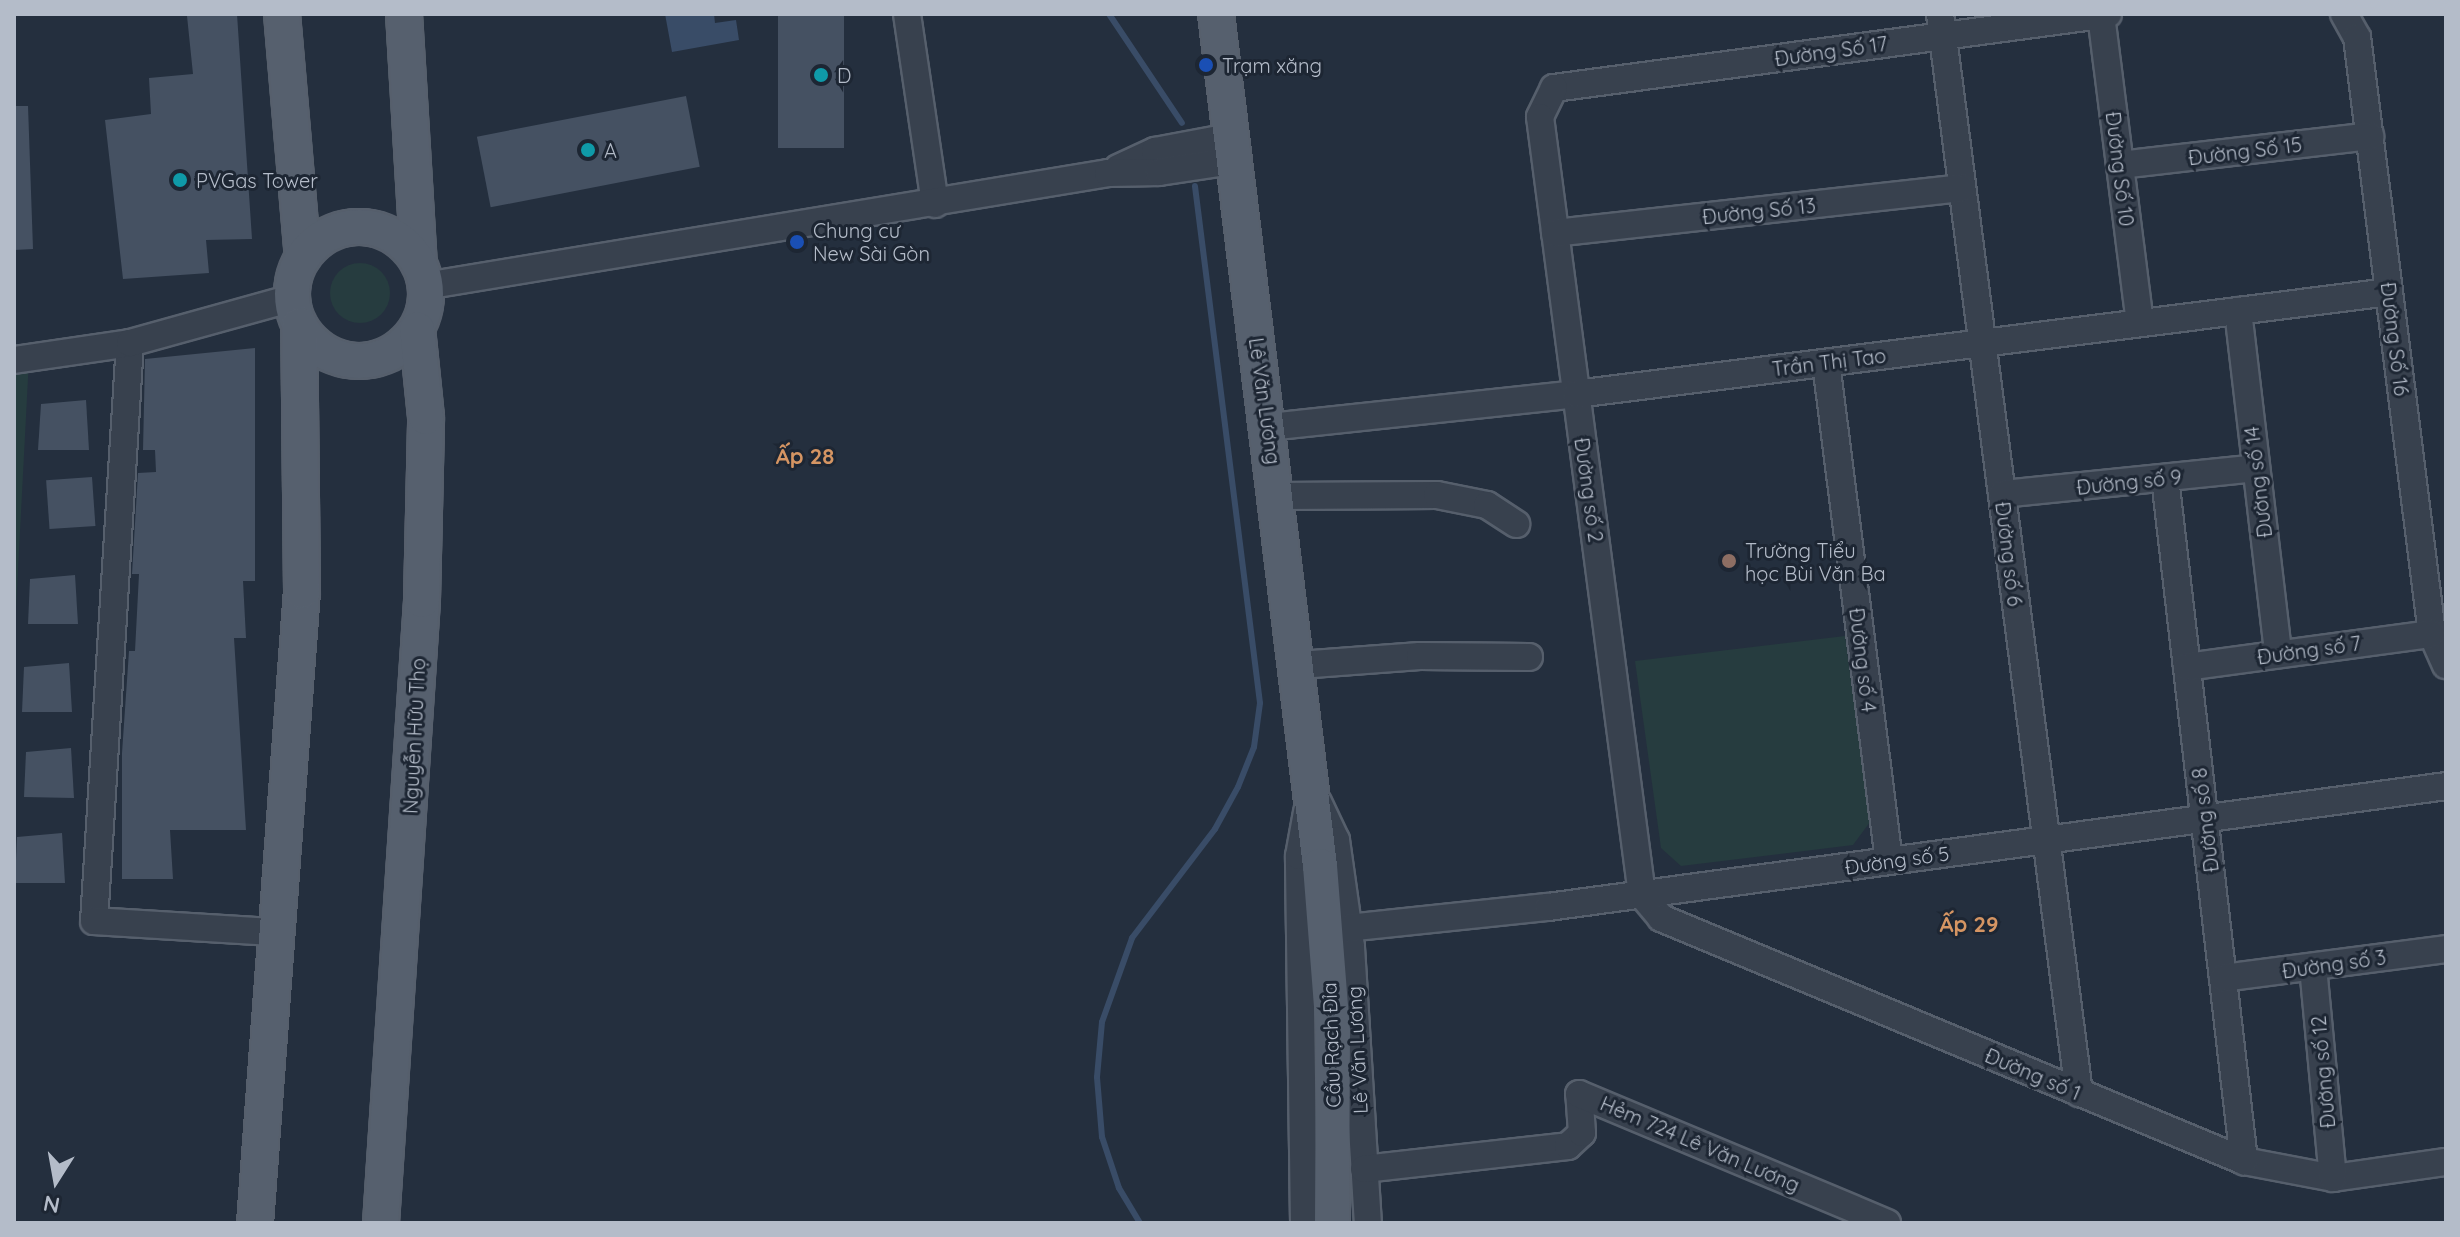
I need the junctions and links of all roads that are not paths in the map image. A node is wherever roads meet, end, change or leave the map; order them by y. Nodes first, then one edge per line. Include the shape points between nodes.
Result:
1 (282, 14) edge
2 (404, 14) edge
3 (907, 14) edge
4 (1216, 14) edge
5 (2108, 14) edge
6 (2344, 14) edge
7 (2101, 15) edge
8 (1942, 25) edge
9 (1554, 88) joint
10 (2370, 136) junction
11 (1232, 149) junction
12 (2120, 165) junction
13 (1962, 188) junction
14 (935, 204) junction
15 (1555, 233) junction
16 (303, 257) junction
17 (422, 275) junction
18 (2389, 292) junction
19 (295, 311) junction
20 (2238, 311) junction
21 (2140, 323) junction
22 (417, 329) junction
23 (130, 343) junction
24 (1982, 343) junction
25 (14, 360) edge
26 (1826, 363) junction
27 (1576, 394) junction
28 (1269, 427) junction
29 (2256, 468) junction
30 (2165, 478) junction
31 (2002, 494) junction
32 (1278, 496) junction
33 (1516, 524) dead end
34 (2432, 634) junction
35 (2278, 653) junction
36 (1529, 657) dead end
37 (1299, 665) junction
38 (2446, 665) edge
39 (2187, 667) junction
40 (2446, 786) edge
41 (1311, 788) junction
42 (2205, 819) junction
43 (2046, 840) junction
44 (1889, 861) junction
45 (1320, 866) joint
46 (1642, 895) junction
47 (1347, 928) junction
48 (272, 932) junction
49 (2446, 949) edge
50 (2313, 967) junction
51 (2223, 978) junction
52 (2079, 1093) junction
53 (2244, 1161) junction
54 (2446, 1162) edge
55 (1364, 1169) junction
56 (2333, 1178) junction
57 (255, 1223) edge
58 (381, 1223) edge
59 (1304, 1223) edge
60 (1332, 1223) edge
61 (1368, 1223) edge
62 (1887, 1223) edge

1 - 16 main road
2 - 17 main road
3 - 14 street
4 - 11 main road, Lê Văn Lương
5 - 7 street, Đường Số 17
6 - 10 street, Đường Số 16 via 2357,37
7 - 8 street, Đường Số 17
7 - 12 street, Đường Số 10
8 - 9 street, Đường Số 17
8 - 13 street, Đường số 6
9 - 15 street, Đường số 2 via 1540,117
10 - 12 street, Đường Số 15
10 - 18 street, Đường Số 16
11 - 14 street
11 - 28 main road, Lê Văn Lương
12 - 21 street, Đường Số 10
13 - 15 street, Đường Số 13
13 - 24 street, Đường số 6
14 - 17 street
15 - 27 street, Đường số 2
16 - 17 main road via 340,230 363,227 395,239
16 - 19 main road
17 - 22 main road
18 - 20 street, Trần Thị Tao
18 - 34 street, Đường Số 16
19 - 22 main road via 327,353 367,361 386,355
19 - 23 street
19 - 48 main road via 302,591
20 - 21 street, Trần Thị Tao
20 - 29 street, Đường số 14
21 - 24 street, Trần Thị Tao
22 - 58 main road, Nguyễn Hữu Thọ via 426,417 422,600
23 - 25 street
23 - 48 street via 94,921
24 - 26 street, Trần Thị Tao
24 - 31 street, Đường số 6
26 - 27 street, Trần Thị Tao
26 - 44 street, Đường số 4
27 - 28 street, Trần Thị Tao
27 - 46 street, Đường số 2
28 - 32 main road, Lê Văn Lương
29 - 30 street, Đường số 9
29 - 35 street, Đường số 14
30 - 31 street, Đường số 9
30 - 39 street, Đường số 8
31 - 43 street, Đường số 6
32 - 33 street via 1437,495 1487,505
32 - 37 main road, Lê Văn Lương
34 - 35 street, Đường số 7
34 - 38 street, Đường Số 16
35 - 39 street, Đường số 7
36 - 37 street via 1420,656
37 - 41 main road, Lê Văn Lương
39 - 42 street, Đường số 8
40 - 42 street, Đường số 5
41 - 45 main road, Lê Văn Lương
41 - 47 street, Lê Văn Lương via 1336,840
41 - 59 street, Lê Văn Lương via 1299,856
42 - 43 street, Đường số 5
42 - 51 street, Đường số 8
43 - 44 street, Đường số 5
43 - 52 street, Đường số 6
44 - 46 street, Đường số 5
45 - 60 main road, Cầu Rạch Đỉa via 1333,1032
46 - 47 street, Đường số 5
46 - 52 street, Đường số 1 via 1661,918
47 - 55 street, Lê Văn Lương
48 - 57 main road
49 - 50 street, Đường số 3
50 - 51 street, Đường số 3
50 - 56 street, Đường số 12
51 - 53 street, Đường số 8
52 - 53 street, Đường số 1
53 - 56 street, Đường số 1
54 - 56 street, Đường số 1
55 - 61 street, Lê Văn Lương
55 - 62 street, Hẻm 724 Lê Văn Lương via 1568,1146 1582,1133 1579,1094

